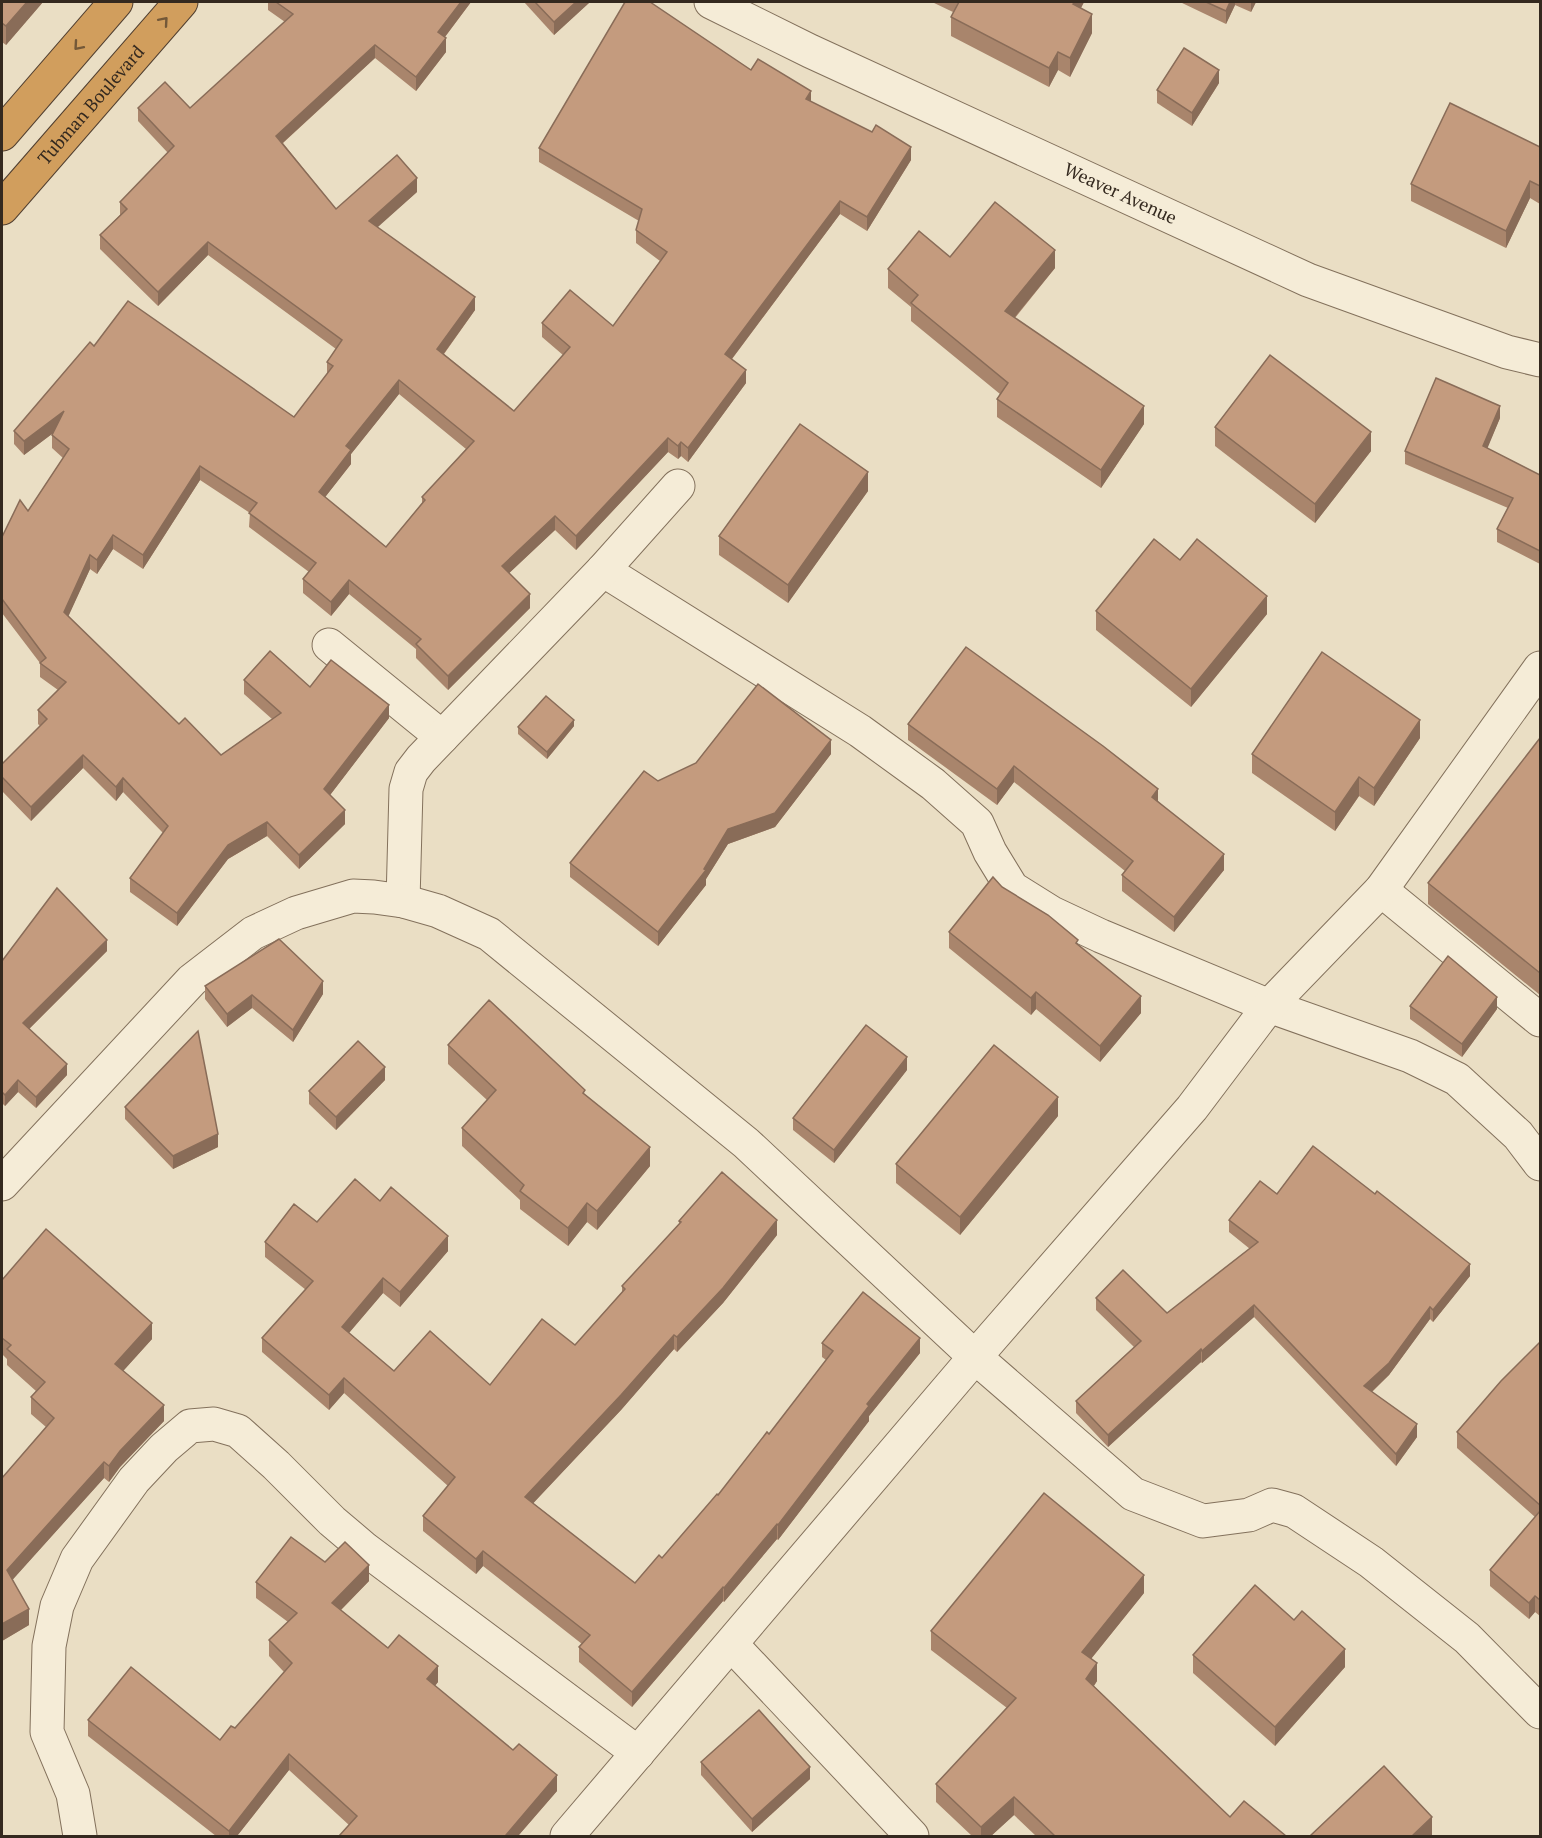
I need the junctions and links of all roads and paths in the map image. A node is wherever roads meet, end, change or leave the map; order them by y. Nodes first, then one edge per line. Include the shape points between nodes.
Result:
1 (116, 2) edge
2 (181, 2) edge
3 (711, 2) edge
4 (2, 134) edge
5 (2, 208) edge
6 (1540, 360) edge
7 (678, 486) dead end
8 (603, 570) junction
9 (329, 645) dead end
10 (1540, 668) edge
11 (442, 737) junction
12 (1381, 890) junction
13 (403, 901) junction
14 (1269, 1006) junction
15 (1540, 1020) edge
16 (1540, 1164) edge
17 (2, 1184) edge
18 (975, 1357) junction
19 (732, 1645) junction
20 (1540, 1712) edge
21 (638, 1753) junction
22 (80, 1836) edge
23 (567, 1836) edge
24 (912, 1836) edge

1 -> 4 highway
5 -> 2 highway, Tubman Boulevard
3 - 6 street, Weaver Avenue via 1308,280 1507,352
7 - 8 street
8 - 11 street
8 - 14 street via 860,731 933,784 977,823 1012,888 1052,913 1101,936
9 - 11 street
10 - 12 street
11 - 13 street via 411,772 406,789
12 - 14 street
12 - 15 street
13 - 17 street via 353,896 296,913 253,933 192,980
13 - 18 street via 438,911 489,934 746,1143
14 - 16 street via 1410,1056 1457,1078 1518,1135
14 - 18 street via 1192,1108
18 - 19 street
18 - 20 street via 1132,1494 1203,1521 1249,1515 1272,1505 1294,1511 1371,1562 1467,1638
19 - 21 street
19 - 24 street
21 - 22 street via 365,1549 238,1431 214,1424 190,1426 134,1480 107,1516 77,1559 57,1606 49,1646 47,1732 73,1794
21 - 23 street

